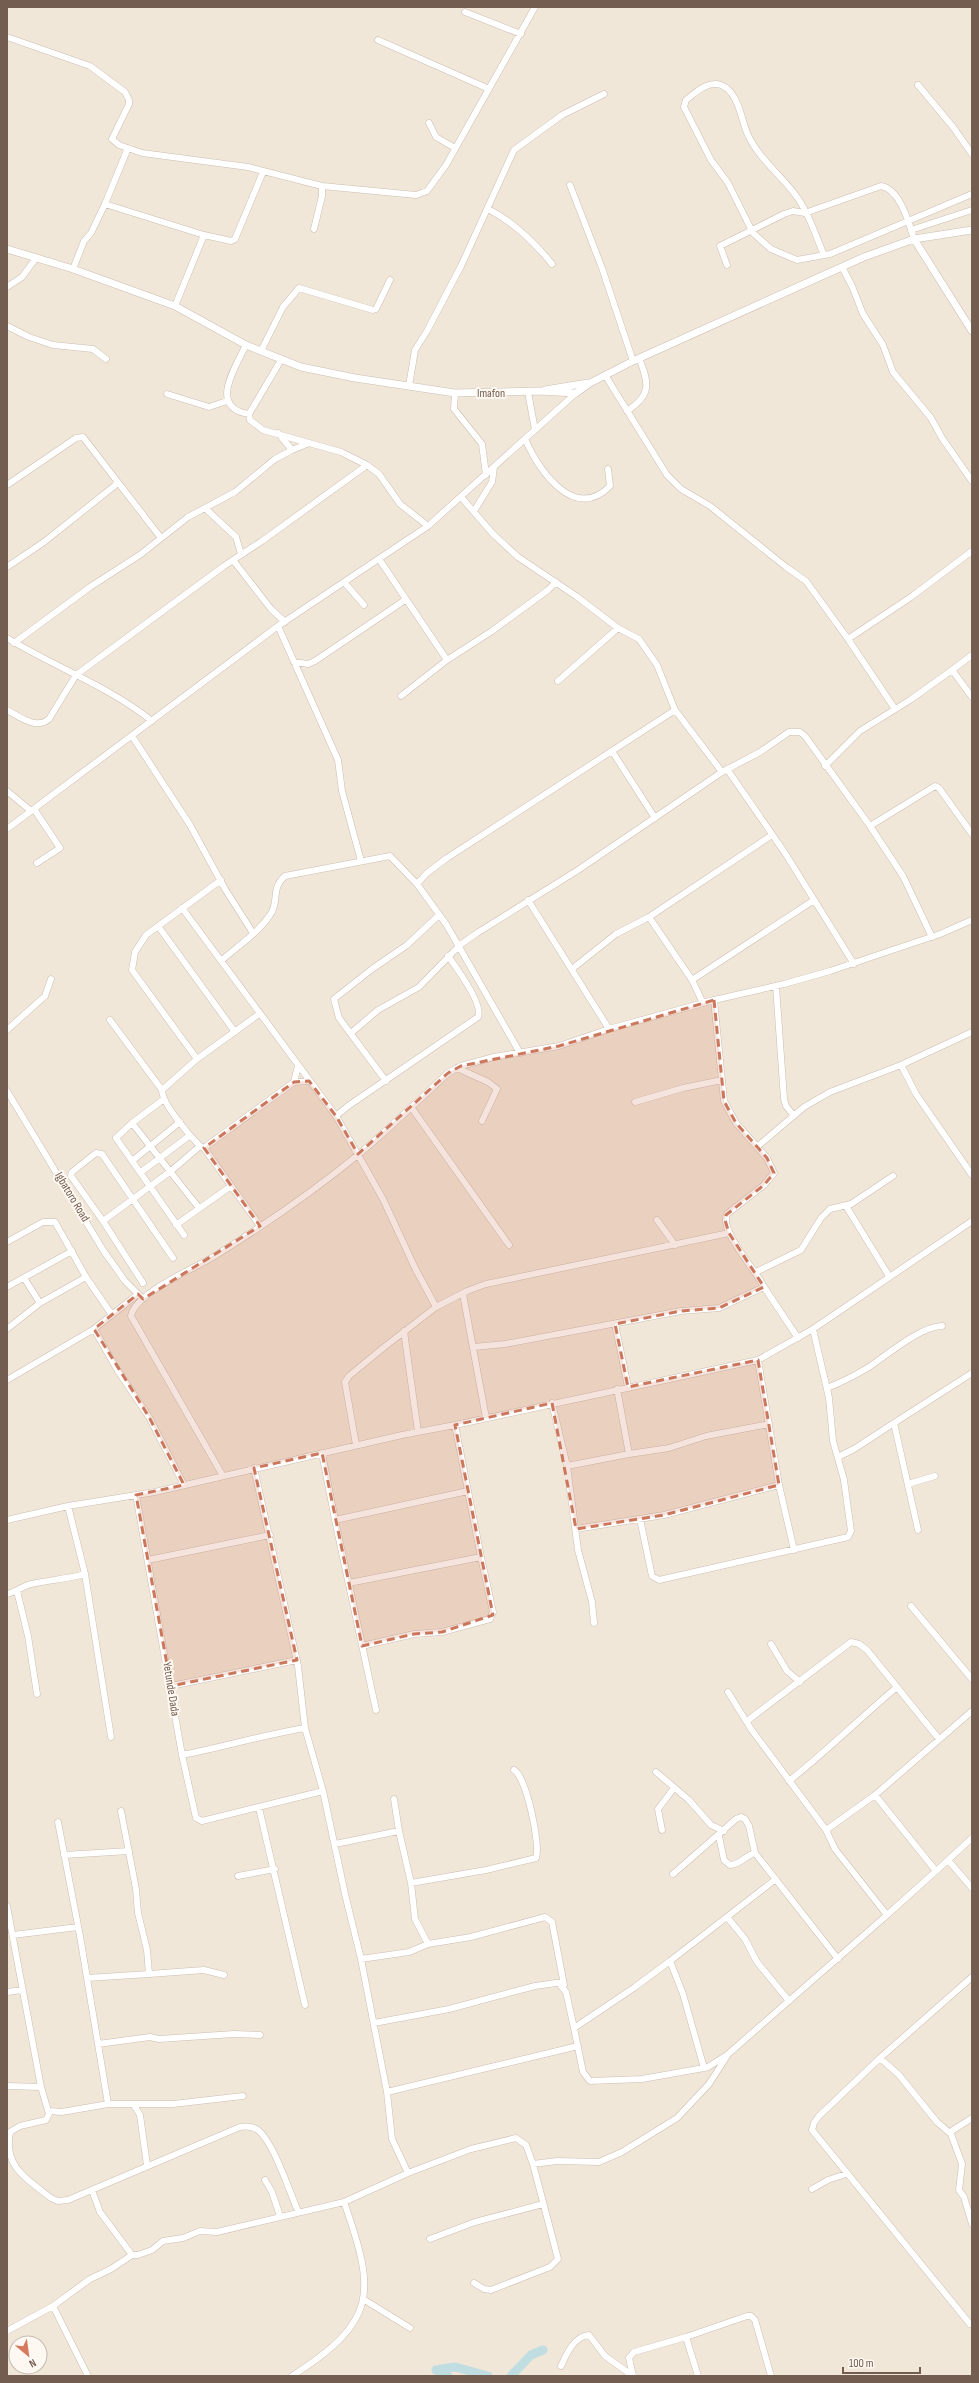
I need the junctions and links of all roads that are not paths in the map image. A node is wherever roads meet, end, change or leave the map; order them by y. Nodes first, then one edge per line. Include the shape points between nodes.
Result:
1 (535, 7) edge
2 (465, 12) dead end
3 (521, 34) junction
4 (7, 37) edge
5 (378, 40) dead end
6 (918, 85) dead end
7 (489, 89) junction
8 (604, 94) dead end
9 (429, 124) dead end
10 (128, 148) junction
11 (455, 148) junction
12 (972, 154) edge
13 (263, 172) junction
14 (570, 185) dead end
15 (322, 186) junction
16 (972, 194) edge
17 (105, 204) junction
18 (488, 209) junction
19 (972, 210) edge
20 (805, 213) junction
21 (909, 220) junction
22 (314, 229) dead end
23 (911, 230) junction
24 (972, 230) edge
25 (751, 231) junction
26 (204, 235) junction
27 (914, 239) junction
28 (7, 249) edge
29 (824, 255) junction
30 (36, 258) junction
31 (552, 264) dead end
32 (727, 265) dead end
33 (842, 267) junction
34 (73, 269) junction
35 (390, 280) dead end
36 (7, 287) edge
37 (175, 306) junction
38 (7, 326) edge
39 (972, 331) edge
40 (246, 345) junction
41 (261, 351) junction
42 (106, 359) dead end
43 (281, 360) junction
44 (636, 360) junction
45 (605, 375) junction
46 (590, 382) junction
47 (409, 386) junction
48 (540, 391) junction
49 (528, 392) junction
50 (455, 393) junction
51 (576, 393) junction
52 (167, 394) dead end
53 (227, 401) junction
54 (627, 411) junction
55 (249, 414) junction
56 (535, 430) junction
57 (278, 433) junction
58 (525, 439) junction
59 (309, 443) junction
60 (292, 450) junction
61 (367, 465) junction
62 (494, 467) junction
63 (608, 469) dead end
64 (486, 475) junction
65 (972, 481) edge
66 (118, 483) junction
67 (7, 485) edge
68 (462, 497) junction
69 (206, 509) junction
70 (474, 511) junction
71 (428, 526) junction
72 (161, 538) junction
73 (972, 551) edge
74 (241, 554) junction
75 (379, 559) junction
76 (233, 560) junction
77 (7, 567) edge
78 (344, 582) junction
79 (556, 582) junction
80 (405, 600) junction
81 (364, 605) dead end
82 (285, 622) junction
83 (278, 626) junction
84 (618, 628) junction
85 (7, 638) edge
86 (848, 639) junction
87 (14, 642) junction
88 (972, 655) edge
89 (447, 660) junction
90 (294, 662) junction
91 (952, 670) junction
92 (76, 675) junction
93 (558, 681) dead end
94 (401, 696) dead end
95 (972, 697) edge
96 (895, 709) junction
97 (7, 710) edge
98 (675, 710) junction
99 (152, 721) junction
100 (132, 736) junction
101 (612, 751) junction
102 (825, 766) junction
103 (725, 771) junction
104 (7, 792) edge
105 (33, 810) junction
106 (655, 818) junction
107 (870, 826) junction
108 (7, 829) edge
109 (972, 834) edge
110 (772, 835) junction
111 (361, 861) junction
112 (37, 863) dead end
113 (221, 880) junction
114 (417, 884) junction
115 (528, 900) junction
116 (814, 900) junction
117 (182, 908) junction
118 (439, 915) junction
119 (649, 917) junction
120 (972, 920) edge
121 (158, 926) junction
122 (253, 933) junction
123 (932, 937) junction
124 (460, 945) junction
125 (448, 956) junction
126 (222, 960) junction
127 (854, 964) junction
128 (572, 969) junction
129 (51, 979) dead end
130 (692, 980) junction
131 (776, 986) junction
132 (714, 1000) junction
133 (703, 1003) junction
134 (260, 1014) junction
135 (110, 1020) dead end
136 (609, 1029) junction
137 (7, 1030) edge
138 (235, 1032) junction
139 (972, 1032) edge
140 (351, 1033) junction
141 (520, 1053) junction
142 (197, 1059) junction
143 (901, 1065) junction
144 (298, 1066) junction
145 (457, 1068) junction
146 (722, 1080) junction
147 (309, 1081) junction
148 (386, 1081) junction
149 (294, 1082) junction
150 (162, 1090) junction
151 (7, 1091) edge
152 (164, 1099) junction
153 (635, 1102) dead end
154 (411, 1107) junction
155 (336, 1116) junction
156 (794, 1116) junction
157 (482, 1121) dead end
158 (180, 1122) junction
159 (132, 1123) junction
160 (189, 1136) junction
161 (152, 1146) junction
162 (758, 1146) junction
163 (202, 1147) junction
164 (358, 1154) junction
165 (161, 1158) junction
166 (132, 1161) junction
167 (171, 1171) junction
168 (141, 1172) junction
169 (972, 1175) edge
170 (893, 1176) dead end
171 (150, 1186) junction
172 (231, 1186) junction
173 (133, 1199) junction
174 (846, 1206) junction
175 (199, 1208) junction
176 (103, 1220) junction
177 (657, 1220) dead end
178 (972, 1221) edge
179 (176, 1226) junction
180 (260, 1226) junction
181 (729, 1234) junction
182 (184, 1235) dead end
183 (7, 1242) edge
184 (509, 1245) dead end
185 (675, 1245) junction
186 (72, 1251) junction
187 (173, 1258) dead end
188 (756, 1272) junction
189 (889, 1276) junction
190 (86, 1277) junction
191 (24, 1278) junction
192 (143, 1283) dead end
193 (764, 1287) junction
194 (7, 1288) edge
195 (463, 1294) junction
196 (141, 1296) junction
197 (40, 1304) junction
198 (436, 1307) junction
199 (112, 1315) junction
200 (615, 1324) junction
201 (942, 1326) dead end
202 (7, 1329) edge
203 (94, 1329) junction
204 (813, 1329) junction
205 (404, 1331) junction
206 (798, 1338) junction
207 (474, 1347) junction
208 (758, 1360) junction
209 (972, 1374) edge
210 (7, 1380) edge
211 (628, 1387) junction
212 (827, 1388) junction
213 (617, 1389) junction
214 (552, 1403) junction
215 (486, 1418) junction
216 (894, 1423) junction
217 (769, 1424) junction
218 (455, 1425) junction
219 (418, 1432) junction
220 (356, 1445) junction
221 (322, 1453) junction
222 (630, 1454) junction
223 (838, 1457) junction
224 (567, 1466) junction
225 (254, 1468) junction
226 (223, 1476) junction
227 (935, 1476) dead end
228 (908, 1484) junction
229 (184, 1485) junction
230 (779, 1485) junction
231 (468, 1491) junction
232 (136, 1495) junction
233 (68, 1506) junction
234 (640, 1519) junction
235 (7, 1520) edge
236 (335, 1520) junction
237 (576, 1529) junction
238 (918, 1530) dead end
239 (270, 1536) junction
240 (794, 1550) junction
241 (481, 1557) junction
242 (148, 1560) junction
243 (85, 1574) junction
244 (349, 1583) junction
245 (17, 1591) junction
246 (7, 1594) edge
247 (911, 1606) dead end
248 (594, 1623) dead end
249 (771, 1644) dead end
250 (362, 1646) junction
251 (297, 1660) junction
252 (972, 1679) edge
253 (800, 1682) junction
254 (171, 1686) junction
255 (897, 1687) junction
256 (728, 1692) dead end
257 (37, 1694) dead end
258 (376, 1710) dead end
259 (972, 1711) edge
260 (747, 1720) junction
261 (305, 1728) junction
262 (111, 1738) dead end
263 (939, 1739) junction
264 (182, 1755) junction
265 (514, 1770) dead end
266 (656, 1772) dead end
267 (789, 1782) junction
268 (674, 1788) junction
269 (323, 1790) junction
270 (875, 1795) junction
271 (394, 1799) dead end
272 (259, 1808) junction
273 (121, 1811) dead end
274 (58, 1822) dead end
275 (662, 1830) dead end
276 (826, 1830) junction
277 (724, 1831) junction
278 (399, 1832) junction
279 (719, 1836) junction
280 (972, 1838) edge
281 (336, 1844) junction
282 (129, 1851) junction
283 (755, 1853) junction
284 (64, 1855) junction
285 (948, 1860) junction
286 (275, 1869) junction
287 (936, 1871) junction
288 (673, 1874) dead end
289 (238, 1876) dead end
290 (776, 1880) junction
291 (411, 1883) junction
292 (972, 1888) edge
293 (7, 1906) edge
294 (887, 1915) junction
295 (726, 1917) junction
296 (78, 1927) junction
297 (13, 1935) junction
298 (428, 1944) junction
299 (361, 1959) junction
300 (838, 1959) junction
301 (670, 1961) junction
302 (149, 1974) junction
303 (224, 1975) dead end
304 (972, 1977) edge
305 (87, 1978) junction
306 (564, 1989) junction
307 (22, 1990) junction
308 (7, 1992) edge
309 (789, 2001) junction
310 (305, 2005) dead end
311 (374, 2023) junction
312 (574, 2028) junction
313 (260, 2035) dead end
314 (98, 2044) junction
315 (578, 2046) junction
316 (728, 2055) junction
317 (880, 2058) junction
318 (704, 2068) junction
319 (7, 2086) edge
320 (41, 2087) junction
321 (387, 2092) junction
322 (243, 2096) dead end
323 (108, 2104) junction
324 (134, 2105) junction
325 (49, 2111) junction
326 (972, 2118) edge
327 (950, 2132) junction
328 (533, 2164) junction
329 (147, 2165) junction
330 (408, 2173) junction
331 (846, 2174) junction
332 (265, 2180) dead end
333 (812, 2189) dead end
334 (92, 2190) junction
335 (344, 2202) junction
336 (543, 2204) junction
337 (298, 2211) junction
338 (280, 2216) junction
339 (972, 2224) edge
340 (430, 2239) dead end
341 (132, 2255) junction
342 (474, 2283) dead end
343 (363, 2300) junction
344 (53, 2306) junction
345 (970, 2324) dead end
346 (410, 2328) dead end
347 (7, 2330) edge
348 (686, 2337) junction
349 (561, 2366) dead end
350 (88, 2376) edge
351 (292, 2376) edge
352 (633, 2376) edge
353 (698, 2376) edge
354 (770, 2376) edge

1 - 3 street
2 - 3 street
3 - 7 street
4 - 10 street via 90,66 125,92 129,104 112,139
5 - 7 street
6 - 12 street
7 - 11 street
8 - 18 street via 562,115 514,150
9 - 11 street via 436,137
10 - 13 street via 142,153 248,167
10 - 17 street
11 - 15 street via 446,165 423,194 396,194 360,188
13 - 15 street
13 - 26 street via 235,239 227,241
14 - 44 street
15 - 22 street
16 - 21 street
17 - 26 street
17 - 34 street via 91,233 84,241
18 - 31 street via 501,216
18 - 47 street via 428,332 414,350
19 - 23 street
20 - 21 street via 881,186 901,204
20 - 25 street via 793,211
20 - 25 street via 798,198 766,162 748,136 735,99 722,85 709,85 686,100 684,107 711,160 728,183
20 - 29 street
21 - 23 street
21 - 29 street
23 - 27 street
24 - 27 street
25 - 29 street via 771,249 784,256 797,260
25 - 32 street via 720,246
26 - 37 street
27 - 33 street
27 - 39 street
28 - 30 street, Imafon
30 - 34 street, Imafon
30 - 36 street via 22,277
33 - 44 street
33 - 65 street via 863,314 883,345 893,372 932,418 942,438
34 - 37 street, Imafon
35 - 41 street via 376,309 373,310 298,288 283,307
37 - 40 street, Imafon
38 - 42 street via 53,345 93,350
40 - 41 street, Imafon
40 - 53 street via 228,384
41 - 43 street, Imafon
43 - 47 street, Imafon via 329,373
43 - 55 street
44 - 45 street
44 - 54 street via 646,377 646,389 644,398
45 - 46 street
45 - 54 street
46 - 48 street
46 - 51 street
47 - 50 street, Imafon
48 - 49 street, Imafon
48 - 51 street
49 - 50 street, Imafon
49 - 56 street
50 - 64 street via 454,409 482,444
51 - 56 street
52 - 53 street via 209,407
53 - 55 street via 234,410
54 - 86 street via 667,475 681,489 710,506 786,567 800,575
55 - 57 street via 250,420 263,430
56 - 58 street
57 - 59 street
57 - 60 street
58 - 62 street
58 - 63 street via 552,482 564,493 575,498 584,499 605,491 610,486
59 - 60 street
59 - 61 street via 341,452
60 - 69 street via 275,459 244,487
61 - 71 street via 379,474 400,504
61 - 74 street
62 - 64 street
62 - 70 street via 492,482
64 - 68 street
66 - 67 street via 80,436
66 - 72 street
66 - 77 street via 44,542
68 - 70 street
68 - 71 street
69 - 72 street via 188,518
69 - 74 street via 236,537
70 - 79 street via 508,548 532,568
71 - 75 street
72 - 87 street
73 - 86 street via 911,597
74 - 76 street
75 - 78 street
75 - 80 street
76 - 82 street via 271,609
76 - 92 street
78 - 81 street
78 - 82 street
79 - 84 street
79 - 89 street via 492,631
80 - 89 street
80 - 90 street via 315,661 308,664
82 - 83 street
83 - 90 street
83 - 99 street
84 - 93 street
84 - 98 street via 639,639 649,652
85 - 87 street
86 - 96 street
87 - 92 street
88 - 91 street
89 - 94 street
90 - 111 street via 338,760 342,791
91 - 95 street
91 - 96 street
92 - 97 street via 49,720 44,723 38,724
92 - 99 street
96 - 102 street via 860,731
98 - 101 street
98 - 103 street
99 - 100 street
100 - 105 street
100 - 113 street via 190,825
101 - 106 street
101 - 114 street via 447,858 426,873
102 - 103 street via 805,736 800,732 789,732
102 - 107 street
103 - 106 street
103 - 110 street
104 - 105 street
105 - 108 street
105 - 112 street via 60,848
106 - 115 street
107 - 109 street via 935,786
107 - 123 street via 909,886
110 - 116 street
110 - 119 street
111 - 114 street via 390,856
111 - 122 street via 285,876 275,888 275,902 271,915
113 - 117 street
113 - 122 street
114 - 118 street
115 - 124 street
115 - 128 street
116 - 127 street
116 - 130 street
117 - 121 street
117 - 126 street
118 - 124 street
118 - 140 street via 407,945 334,999 339,1018
119 - 128 street via 616,934
119 - 130 street
120 - 123 street
121 - 138 street
121 - 142 street via 137,946 132,970
122 - 126 street
123 - 127 street
124 - 125 street
124 - 141 street via 500,1022
125 - 140 street via 419,987 378,1010
125 - 148 street via 469,987 479,1014
126 - 134 street
127 - 131 street
128 - 136 street
129 - 137 street via 45,996
130 - 133 street
131 - 132 street
131 - 156 street via 784,1099
132 - 133 street
132 - 146 street
133 - 136 street
134 - 138 street
134 - 144 street
135 - 150 street
136 - 141 street via 578,1041
138 - 142 street
139 - 143 street
140 - 148 street
141 - 145 street via 494,1057
142 - 150 street
143 - 156 street via 830,1092
143 - 169 street via 916,1094
144 - 147 street
144 - 149 street
145 - 154 street via 448,1073
145 - 157 street via 488,1082 497,1089
146 - 153 street
146 - 162 street via 724,1101 731,1115
147 - 149 street
147 - 155 street
148 - 155 street
149 - 163 street
150 - 152 street
151 - 196 street, Igbatoro Road via 103,1250 125,1281
152 - 158 street
152 - 159 street
154 - 164 street
154 - 184 street
155 - 164 street
156 - 162 street
158 - 160 street
158 - 161 street
159 - 161 street
159 - 166 street via 116,1138
160 - 163 street
160 - 165 street
161 - 165 street
161 - 166 street
162 - 181 street via 774,1173 764,1185 727,1214 725,1220
163 - 167 street
163 - 172 street
164 - 180 street
164 - 198 street via 384,1199 415,1268
165 - 167 street
165 - 168 street
166 - 168 street
167 - 171 street
167 - 175 street
168 - 171 street
170 - 174 street
171 - 173 street
171 - 179 street
172 - 175 street
172 - 180 street
173 - 176 street
173 - 176 street via 102,1154 96,1153 70,1176
173 - 187 street
174 - 188 street via 835,1206 821,1218 801,1250
174 - 189 street
175 - 179 street
176 - 192 street
177 - 185 street
178 - 189 street
179 - 182 street
180 - 196 street
181 - 185 street
181 - 188 street
183 - 186 street via 43,1222 50,1221 58,1224
185 - 195 street via 486,1284
186 - 190 street
186 - 191 street
188 - 193 street
189 - 204 street
190 - 197 street
190 - 199 street
191 - 194 street
191 - 197 street
193 - 200 street via 719,1308 682,1311
193 - 206 street
195 - 198 street
195 - 207 street
196 - 199 street
196 - 226 street via 132,1309 134,1323
197 - 202 street
198 - 205 street
199 - 203 street
200 - 207 street via 505,1344
200 - 211 street
201 - 212 street via 914,1337 858,1373
203 - 210 street
203 - 229 street via 149,1417
204 - 206 street
204 - 212 street
205 - 219 street
205 - 220 street via 345,1382
206 - 208 street
207 - 215 street
208 - 211 street
208 - 217 street
209 - 216 street
211 - 213 street
212 - 223 street via 833,1441
213 - 214 street
213 - 222 street
214 - 215 street
214 - 224 street
215 - 218 street
216 - 223 street
216 - 228 street
217 - 222 street
217 - 230 street
218 - 219 street
218 - 231 street
219 - 220 street
220 - 221 street
221 - 225 street
221 - 236 street
222 - 224 street
223 - 240 street via 847,1500 850,1534 844,1540
224 - 237 street
225 - 226 street
225 - 239 street
226 - 229 street
227 - 228 street
228 - 238 street
229 - 232 street
230 - 234 street
230 - 240 street
231 - 236 street
231 - 241 street
232 - 233 street
232 - 242 street, Yetunde Dada
233 - 235 street
233 - 243 street
234 - 237 street
234 - 240 street via 652,1576 659,1580
236 - 244 street
237 - 248 street
239 - 242 street
239 - 251 street
241 - 244 street
241 - 250 street via 493,1612 490,1618 442,1632 414,1634
242 - 254 street, Yetunde Dada
243 - 245 street via 30,1584
243 - 262 street
244 - 250 street
245 - 246 street
245 - 257 street via 28,1636
247 - 252 street
249 - 253 street via 787,1671
250 - 258 street
251 - 254 street
251 - 261 street
253 - 255 street via 851,1642 867,1650
253 - 260 street
254 - 264 street, Yetunde Dada
255 - 263 street
255 - 267 street
256 - 260 street
259 - 263 street
260 - 267 street
261 - 264 street
261 - 269 street
263 - 270 street
264 - 272 street, Yetunde Dada via 196,1818 199,1821
265 - 291 street via 518,1772 526,1791 534,1825 536,1858
266 - 268 street
267 - 276 street
268 - 275 street via 658,1809
268 - 277 street via 689,1800 711,1825
269 - 272 street via 283,1799
269 - 281 street
270 - 276 street
270 - 287 street
271 - 278 street
272 - 286 street
273 - 282 street
274 - 284 street
276 - 294 street via 836,1849
277 - 279 street
277 - 283 street via 736,1819 745,1819
278 - 281 street
278 - 291 street
279 - 283 street via 724,1860 730,1865 736,1865 746,1856
279 - 288 street
280 - 285 street
281 - 299 street
282 - 284 street
282 - 302 street via 138,1913 148,1950
283 - 290 street
284 - 296 street
285 - 287 street
285 - 292 street
286 - 289 street
286 - 310 street
287 - 294 street
290 - 295 street
290 - 300 street
291 - 298 street via 415,1918
293 - 297 street
294 - 300 street
295 - 301 street
295 - 309 street
296 - 297 street
296 - 305 street
297 - 307 street
298 - 299 street via 409,1952
298 - 306 street via 471,1937 544,1917 552,1922
299 - 311 street
300 - 309 street
301 - 312 street
301 - 318 street via 683,1994
302 - 303 street via 204,1970
302 - 305 street
304 - 317 street
305 - 314 street
306 - 311 street via 561,1986 563,1982 535,1986 449,2009
306 - 312 street
307 - 308 street
307 - 320 street
309 - 316 street
311 - 321 street
312 - 315 street
313 - 314 street via 234,2034 159,2039 150,2037
314 - 323 street
315 - 318 street via 583,2072 590,2081 642,2079
315 - 321 street
316 - 318 street via 712,2066
316 - 328 street via 709,2084 678,2118 622,2152 599,2162 557,2161
317 - 327 street via 899,2075 937,2122
317 - 331 street via 812,2126
319 - 320 street
320 - 325 street
321 - 330 street via 392,2139
322 - 324 street via 173,2104
323 - 324 street
323 - 325 street via 62,2112
324 - 329 street via 140,2115
325 - 334 street via 46,2120 20,2126 10,2132 10,2158 14,2167 39,2189 58,2201
326 - 327 street
327 - 339 street via 962,2168 959,2190 964,2197
328 - 330 street via 526,2145 516,2138 471,2149
328 - 336 street
329 - 334 street
329 - 337 street via 240,2127 249,2126 258,2130 267,2142
330 - 335 street
331 - 333 street
331 - 345 street
332 - 338 street
334 - 341 street via 100,2212
335 - 337 street
335 - 343 street via 361,2251 364,2268
336 - 340 street via 475,2222
336 - 342 street via 556,2262 550,2267 491,2290
337 - 338 street
338 - 341 street via 217,2232 200,2231 183,2238 163,2241 152,2250
341 - 344 street via 112,2269 90,2279
343 - 346 street
343 - 351 street via 349,2331 325,2353
344 - 347 street
344 - 350 street
348 - 352 street via 634,2352 629,2358
348 - 353 street
348 - 354 street via 751,2316 755,2320
349 - 352 street via 574,2344 589,2335 605,2356

